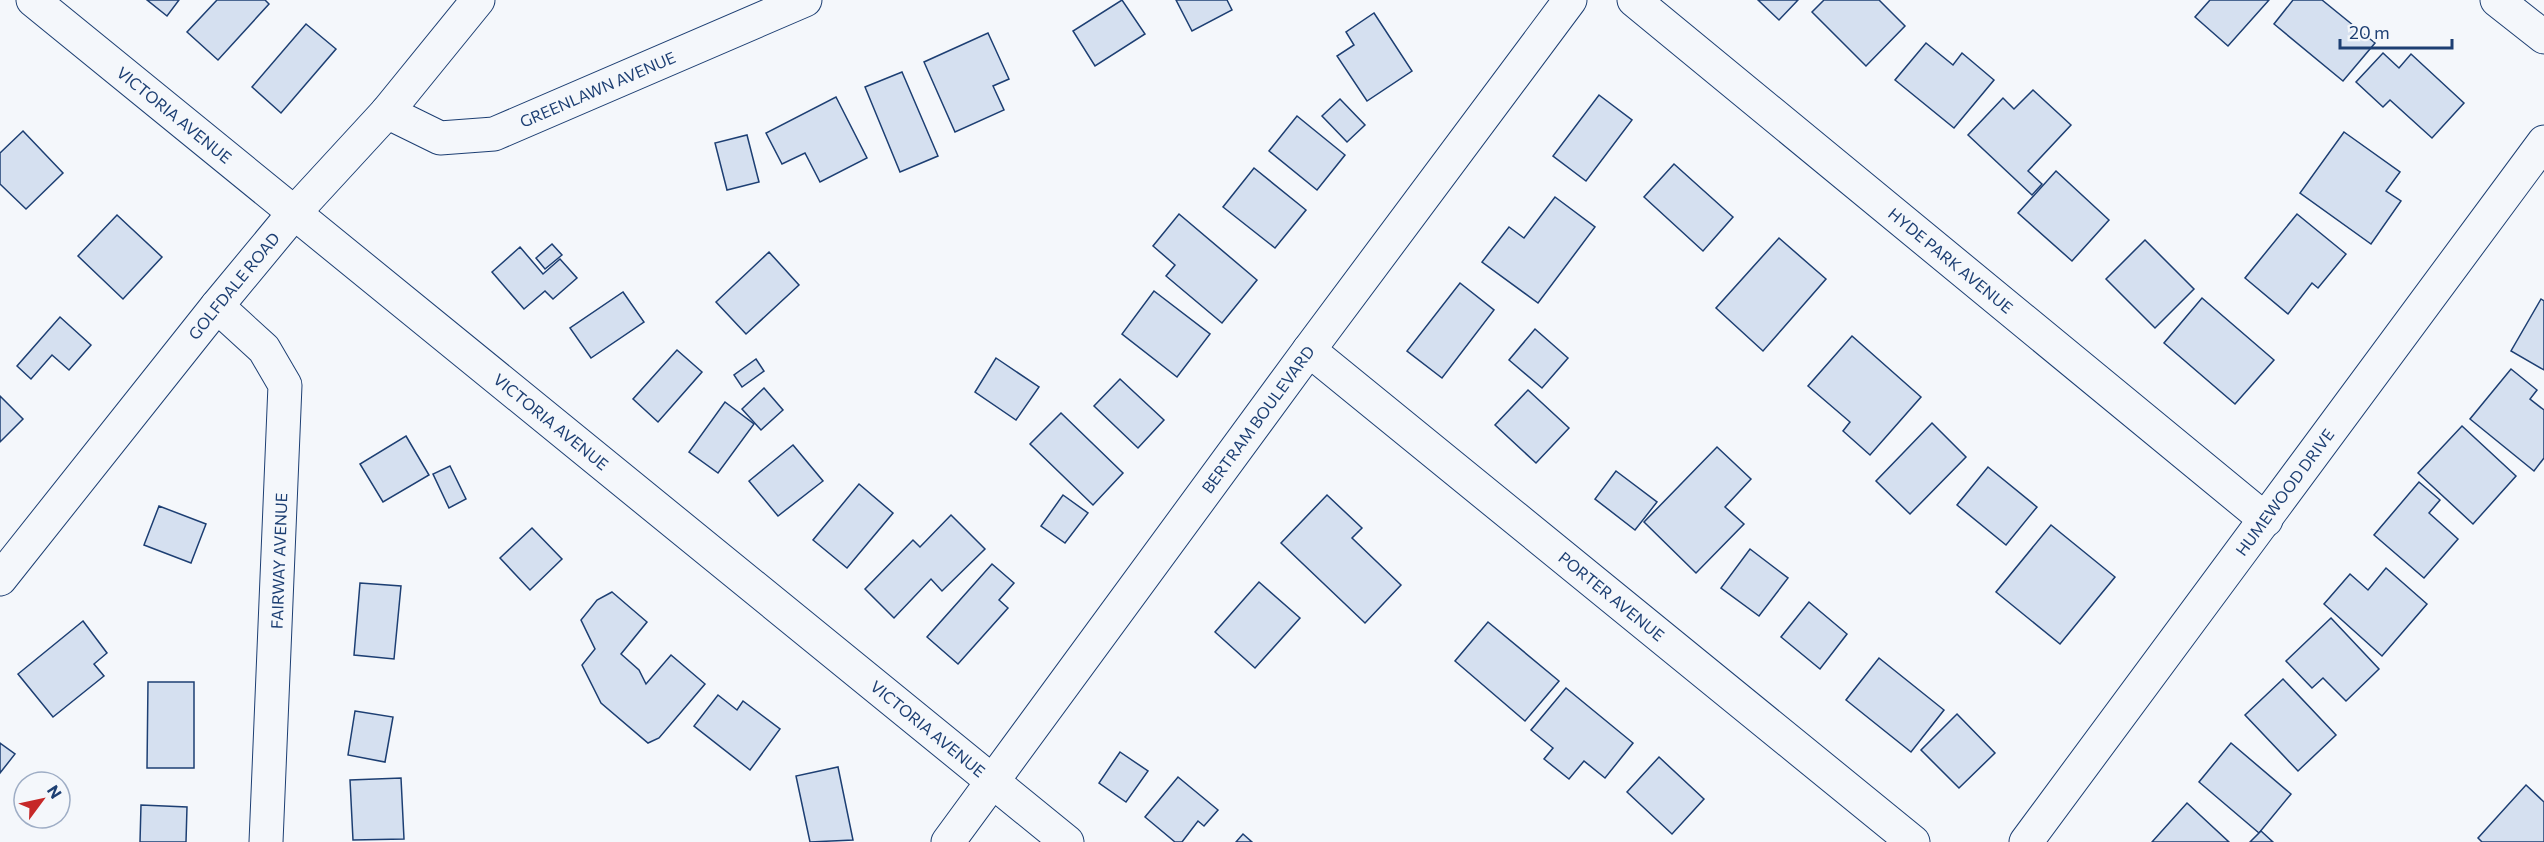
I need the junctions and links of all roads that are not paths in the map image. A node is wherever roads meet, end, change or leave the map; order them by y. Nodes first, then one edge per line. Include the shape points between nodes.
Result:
1 (33, 0) edge
2 (477, 0) edge
3 (805, 0) edge
4 (1570, 0) edge
5 (1634, 0) edge
6 (2498, 0) edge
7 (2544, 37) edge
8 (387, 112) junction
9 (2544, 142) edge
10 (294, 213) junction
11 (217, 306) junction
12 (1309, 350) junction
13 (2266, 520) junction
14 (0, 579) edge
15 (993, 780) junction
16 (266, 842) edge
17 (948, 842) edge
18 (1067, 842) edge
19 (1913, 842) edge
20 (2026, 842) edge

1 - 10 street, VICTORIA AVENUE
2 - 8 street, GOLFDALE ROAD
3 - 8 street, GREENLAWN AVENUE via 494,134 440,138
4 - 12 street, BERTRAM BOULEVARD
5 - 13 street, HYDE PARK AVENUE
6 - 7 street
8 - 10 street, GOLFDALE ROAD
9 - 13 street, HUMEWOOD DRIVE
10 - 11 street, GOLFDALE ROAD
10 - 15 street, VICTORIA AVENUE
11 - 14 street, GOLFDALE ROAD
11 - 16 street, FAIRWAY AVENUE via 264,349 285,385
12 - 15 street, BERTRAM BOULEVARD
12 - 19 street, PORTER AVENUE
13 - 20 street, HUMEWOOD DRIVE
15 - 17 street, BERTRAM BOULEVARD
15 - 18 street, VICTORIA AVENUE

